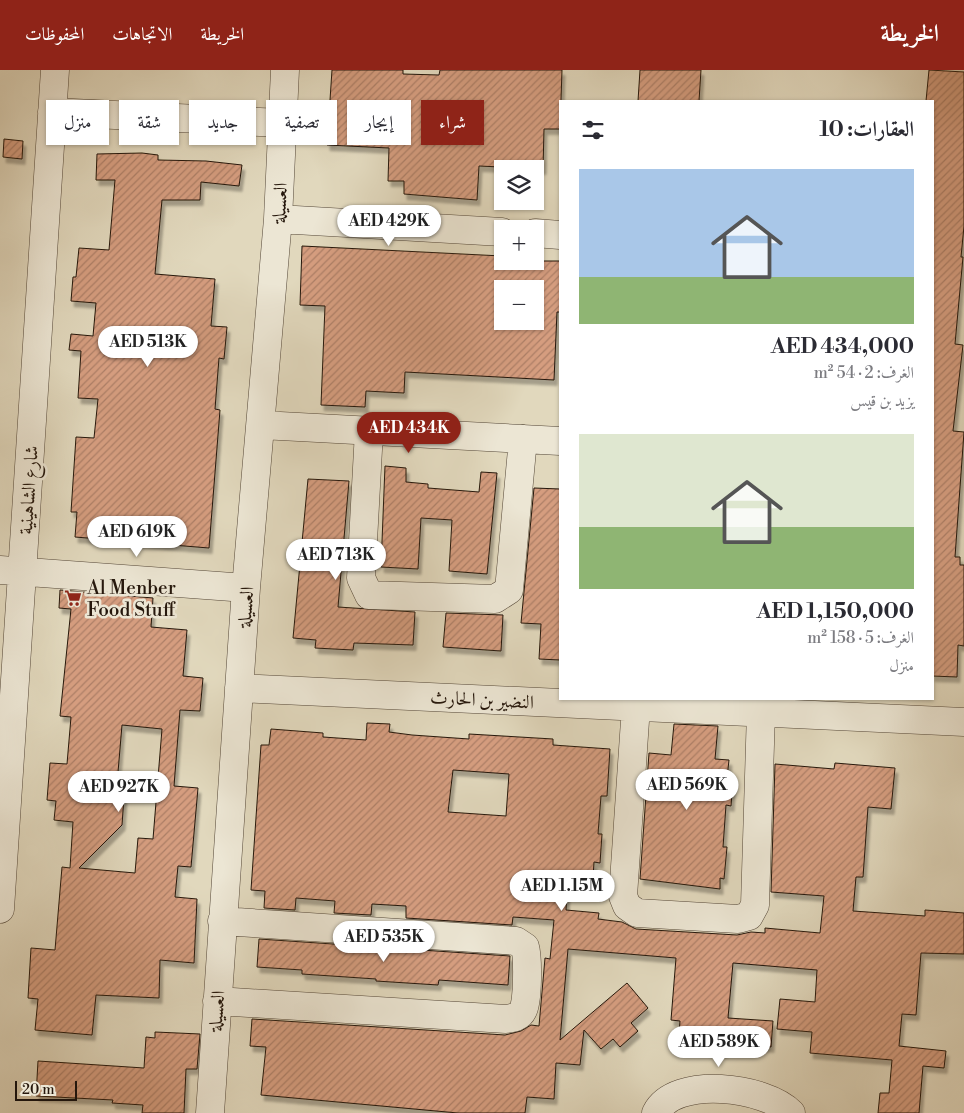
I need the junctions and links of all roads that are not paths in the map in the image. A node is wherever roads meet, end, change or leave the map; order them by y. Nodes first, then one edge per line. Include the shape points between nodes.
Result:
1 (55, 70) edge
2 (285, 70) edge
3 (53, 100) edge
4 (283, 100) edge
5 (109, 115) edge
6 (266, 123) edge
7 (49, 145) edge
8 (281, 145) edge
9 (278, 219) junction
10 (494, 232) edge
11 (544, 234) edge
12 (559, 235) edge
13 (261, 425) junction
14 (369, 431) junction
15 (523, 439) junction
16 (559, 441) edge
17 (12, 570) edge
18 (246, 588) junction
19 (239, 688) junction
20 (636, 706) junction
21 (851, 708) edge
22 (761, 712) junction
23 (964, 722) edge
24 (0, 909) edge
25 (222, 921) junction
26 (217, 1001) junction
27 (210, 1102) edge
28 (656, 1113) edge
29 (791, 1113) edge

1 - 3 street, شارع الشاهينية
2 - 4 street, العسيلة
5 - 6 street
7 - 17 street, شارع الشاهينية
8 - 9 street, العسيلة
9 - 10 street
9 - 13 street, العسيلة
11 - 12 street
13 - 14 street
13 - 18 street, العسيلة
14 - 15 street
14 - 15 street via 361,578 369,595 496,599 509,590
15 - 16 street
17 - 18 street
17 - 24 street, شارع الشاهينية
18 - 19 street, العسيلة
19 - 20 street, النضير بن الحارث
19 - 25 street, العسيلة
20 - 22 street, النضير بن الحارث
20 - 22 street via 623,896 627,906 637,912 738,919 749,916 755,905
21 - 22 street, النضير بن الحارث
21 - 23 street, النضير بن الحارث
25 - 26 street, العسيلة
25 - 26 street via 516,941 525,947 529,958 524,1010 517,1017 506,1019
26 - 27 street, العسيلة
28 - 29 street via 674,1097 700,1090 734,1089 760,1094 783,1104

